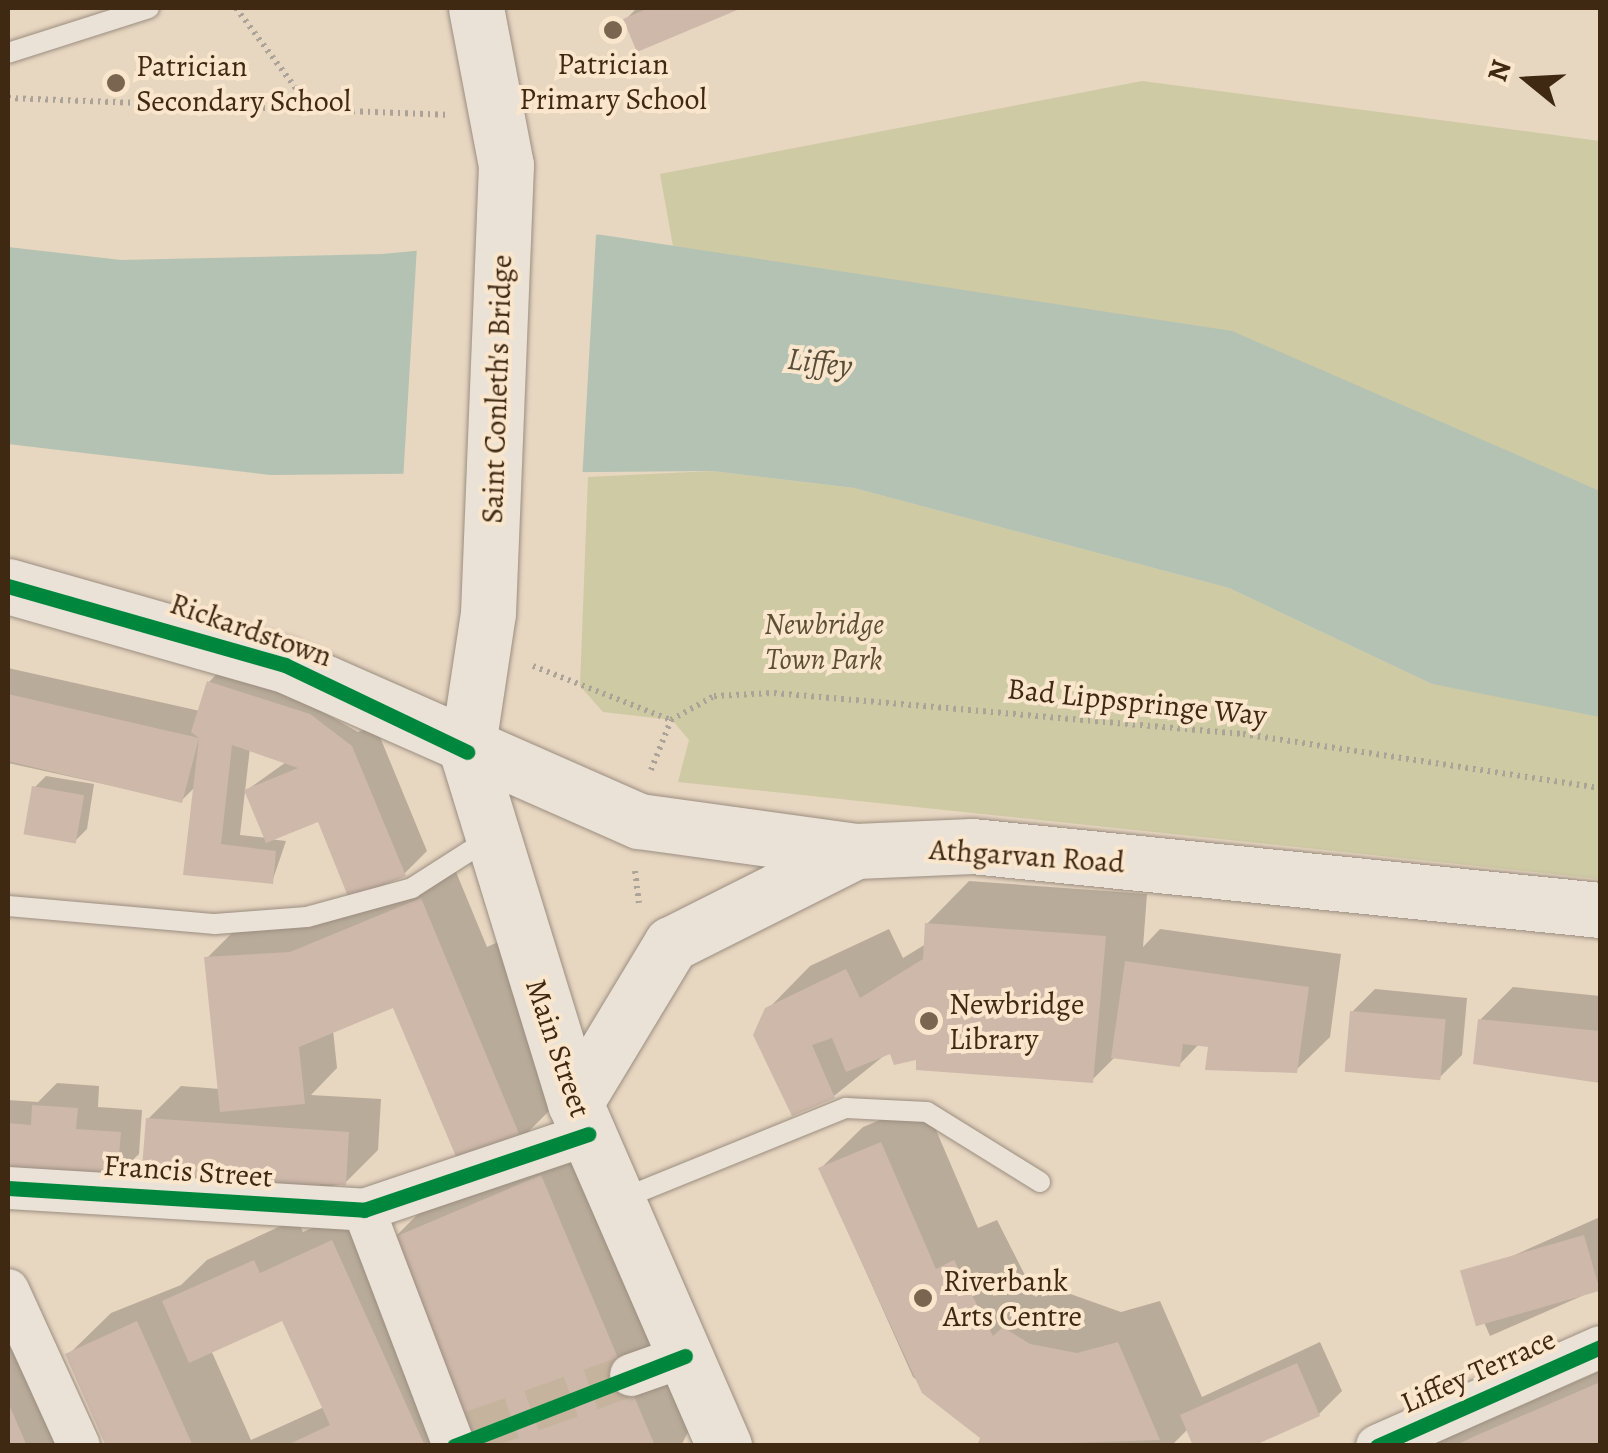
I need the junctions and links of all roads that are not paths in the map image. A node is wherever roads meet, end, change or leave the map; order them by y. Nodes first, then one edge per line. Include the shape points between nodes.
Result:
1 (148, 8) edge
2 (476, 8) edge
3 (8, 53) edge
4 (8, 586) edge
5 (467, 752) junction
6 (487, 840) junction
7 (856, 851) junction
8 (8, 906) edge
9 (1600, 910) edge
10 (581, 1118) junction
11 (1040, 1182) dead end
12 (8, 1188) edge
13 (618, 1201) junction
14 (364, 1210) junction
15 (8, 1290) edge
16 (1600, 1348) edge
17 (685, 1356) junction
18 (631, 1375) tunnel mouth
19 (459, 1439) edge
20 (79, 1446) edge
21 (724, 1446) edge
22 (1377, 1446) edge

1 - 3 lane
2 - 5 main road, Saint Conleth's Bridge via 502,140 486,630
4 - 5 main road, Rickardstown via 285,665
5 - 6 main road, Main Street
5 - 7 main road, Athgarvan Road via 640,822
6 - 8 lane via 412,888 307,917 215,924
6 - 10 main road, Main Street
7 - 9 main road, Athgarvan Road via 972,846
7 - 10 main road via 671,944
10 - 13 main road, Main Street
10 - 14 street
11 - 13 lane via 926,1112 846,1108
12 - 14 street, Francis Street
13 - 17 main road, Main Street
14 - 19 street
15 - 20 street
16 - 22 street, Liffey Terrace
17 - 18 street
17 - 21 main road, Main Street

